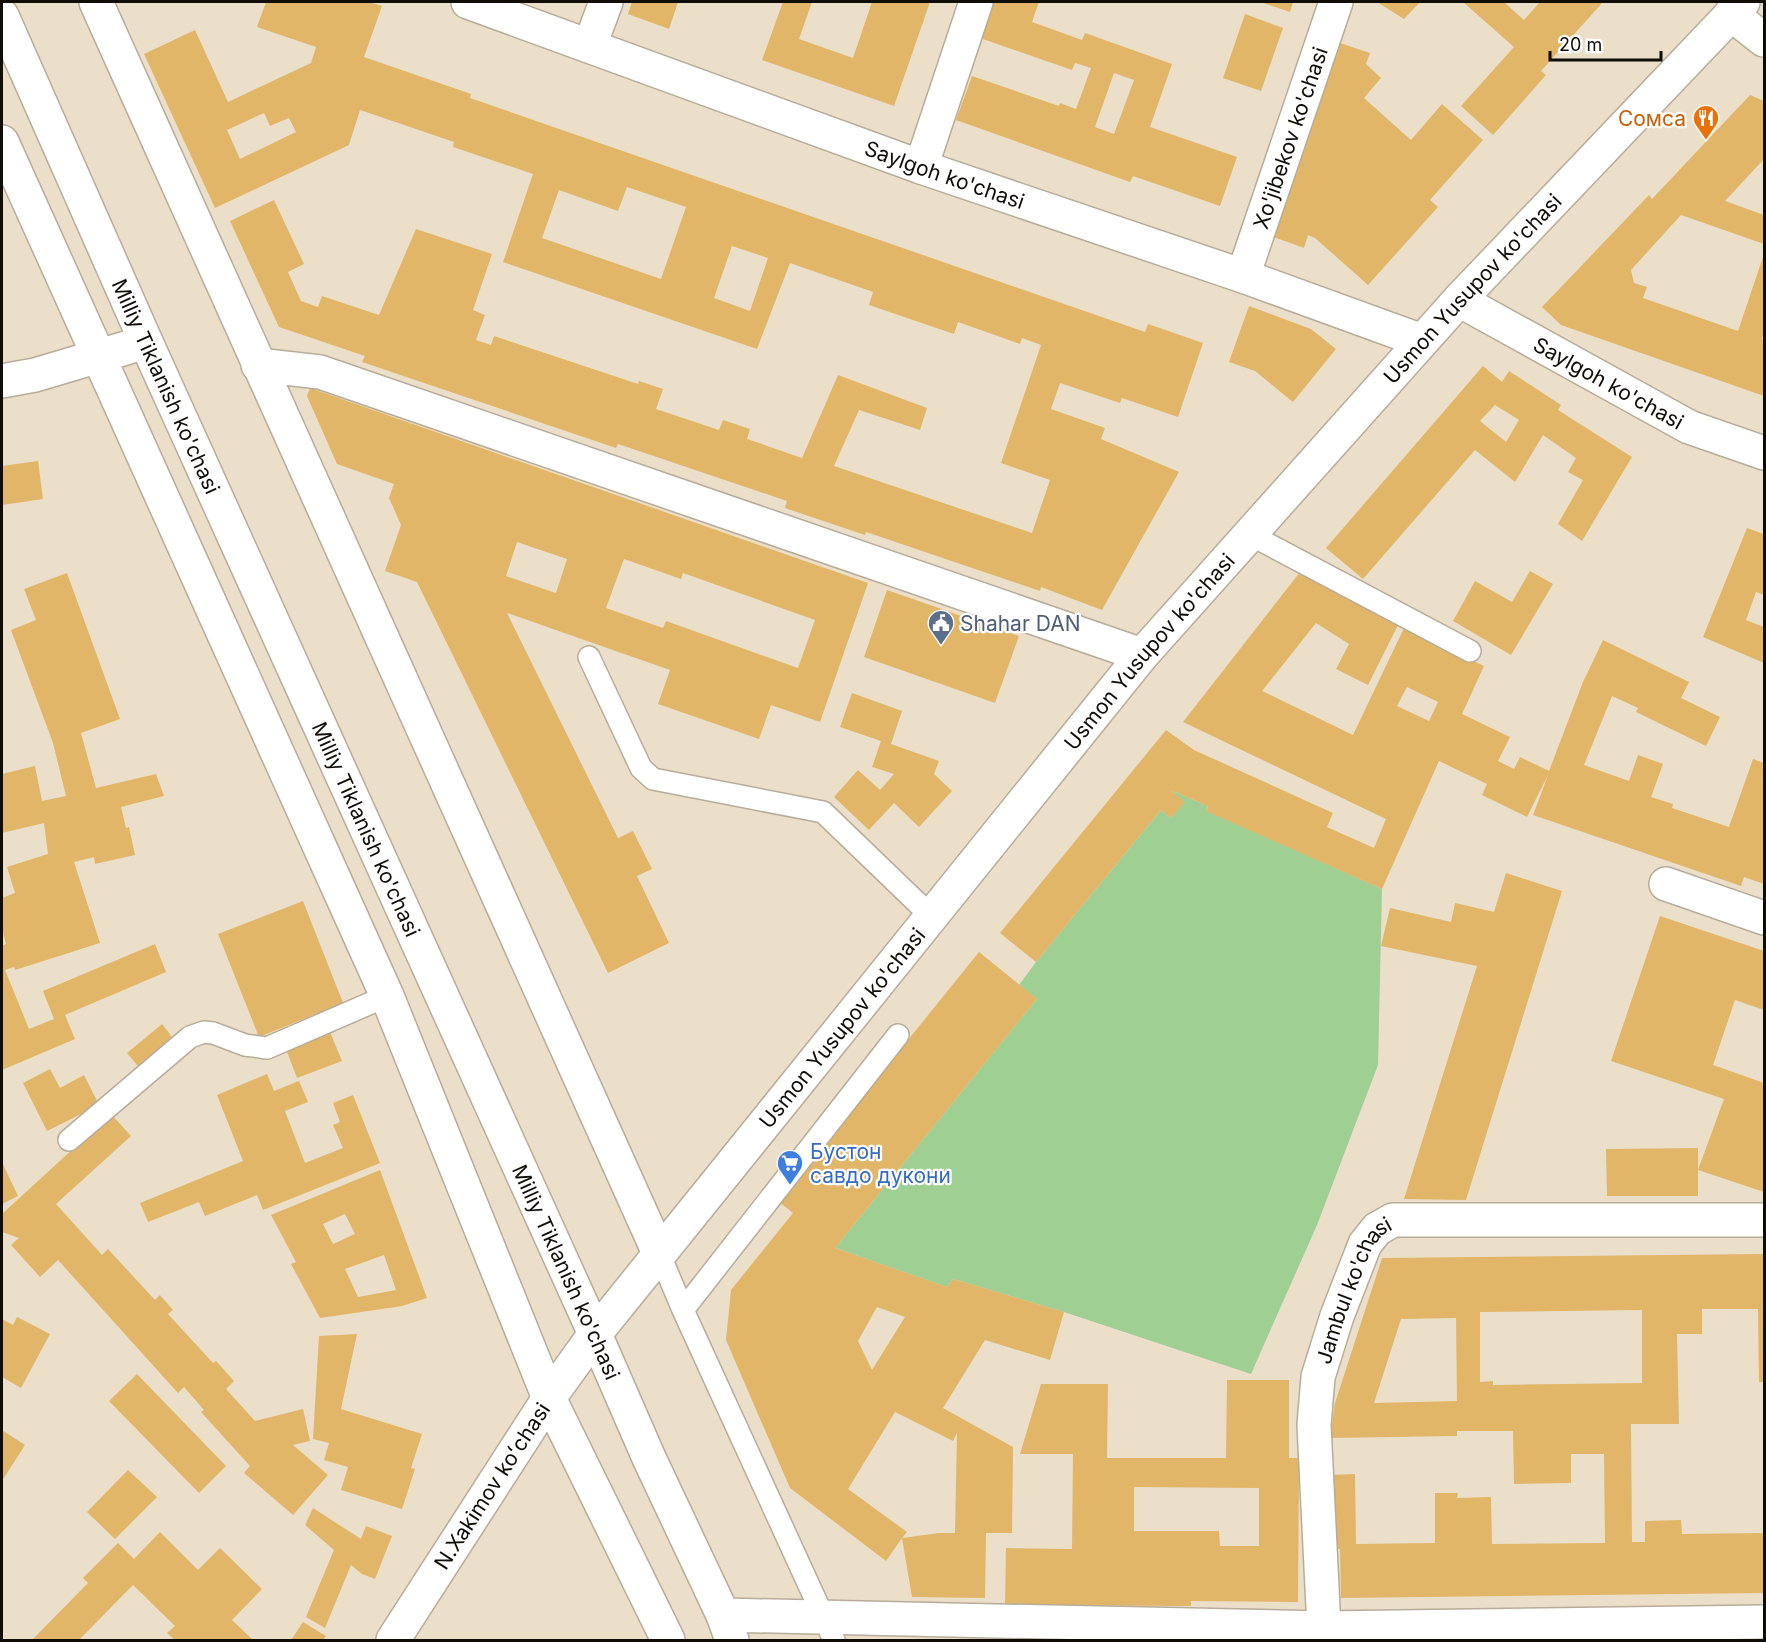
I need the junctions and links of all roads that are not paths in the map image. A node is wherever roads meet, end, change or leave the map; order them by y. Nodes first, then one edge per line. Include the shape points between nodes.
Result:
1 (96, 2) edge
2 (468, 2) edge
3 (606, 2) edge
4 (976, 2) edge
5 (1336, 2) edge
6 (1737, 8) edge
7 (2, 16) edge
8 (1764, 40) edge
9 (590, 45) junction
10 (2, 142) edge
11 (921, 166) junction
12 (1243, 276) junction
13 (1460, 300) junction
14 (1422, 341) junction
15 (146, 342) junction
16 (99, 357) junction
17 (258, 365) junction
18 (2, 381) edge
19 (1764, 453) edge
20 (1249, 534) junction
21 (1470, 651) dead end
22 (1142, 655) junction
23 (589, 657) dead end
24 (1666, 884) dead end
25 (931, 916) junction
26 (1764, 918) edge
27 (387, 996) junction
28 (898, 1035) dead end
29 (69, 1140) dead end
30 (1764, 1220) edge
31 (659, 1253) junction
32 (683, 1310) junction
33 (595, 1334) junction
34 (549, 1398) junction
35 (1764, 1622) edge
36 (727, 1628) edge
37 (1324, 1628) junction
38 (828, 1630) edge
39 (393, 1641) edge
40 (668, 1641) edge

1 - 17 street
2 - 9 street, Saylgoh ko'chasi
3 - 9 street
4 - 11 street
5 - 12 street, Xo'jibekov ko'chasi
6 - 8 street
6 - 13 street, Usmon Yusupov ko'chasi
7 - 15 street, Milliy Tiklanish ko'chasi
9 - 11 street, Saylgoh ko'chasi
10 - 16 street
11 - 12 street, Saylgoh ko'chasi
12 - 14 street, Saylgoh ko'chasi
13 - 14 street, Usmon Yusupov ko'chasi
13 - 19 street, Saylgoh ko'chasi via 1689,427
14 - 20 street, Usmon Yusupov ko'chasi
15 - 16 street
15 - 33 street, Milliy Tiklanish ko'chasi
16 - 18 street
16 - 27 street
17 - 22 street via 320,372
17 - 31 street
20 - 21 lane
20 - 22 street, Usmon Yusupov ko'chasi
22 - 25 street, Usmon Yusupov ko'chasi
23 - 25 lane via 647,775 664,782 823,812
24 - 26 street
25 - 31 street, Usmon Yusupov ko'chasi
27 - 29 lane via 267,1048 245,1046 213,1033 190,1037
27 - 34 street
28 - 32 lane
30 - 37 street, Jambul ko'chasi via 1393,1220 1377,1229 1361,1254 1318,1377 1314,1425
31 - 32 lane
31 - 33 street, Usmon Yusupov ko'chasi
32 - 38 lane
33 - 34 street, N.Xakimov koʻchasi
33 - 36 street, Milliy Tiklanish ko'chasi
34 - 39 street, N.Xakimov koʻchasi
34 - 40 street
35 - 37 street
36 - 38 street
37 - 38 street

